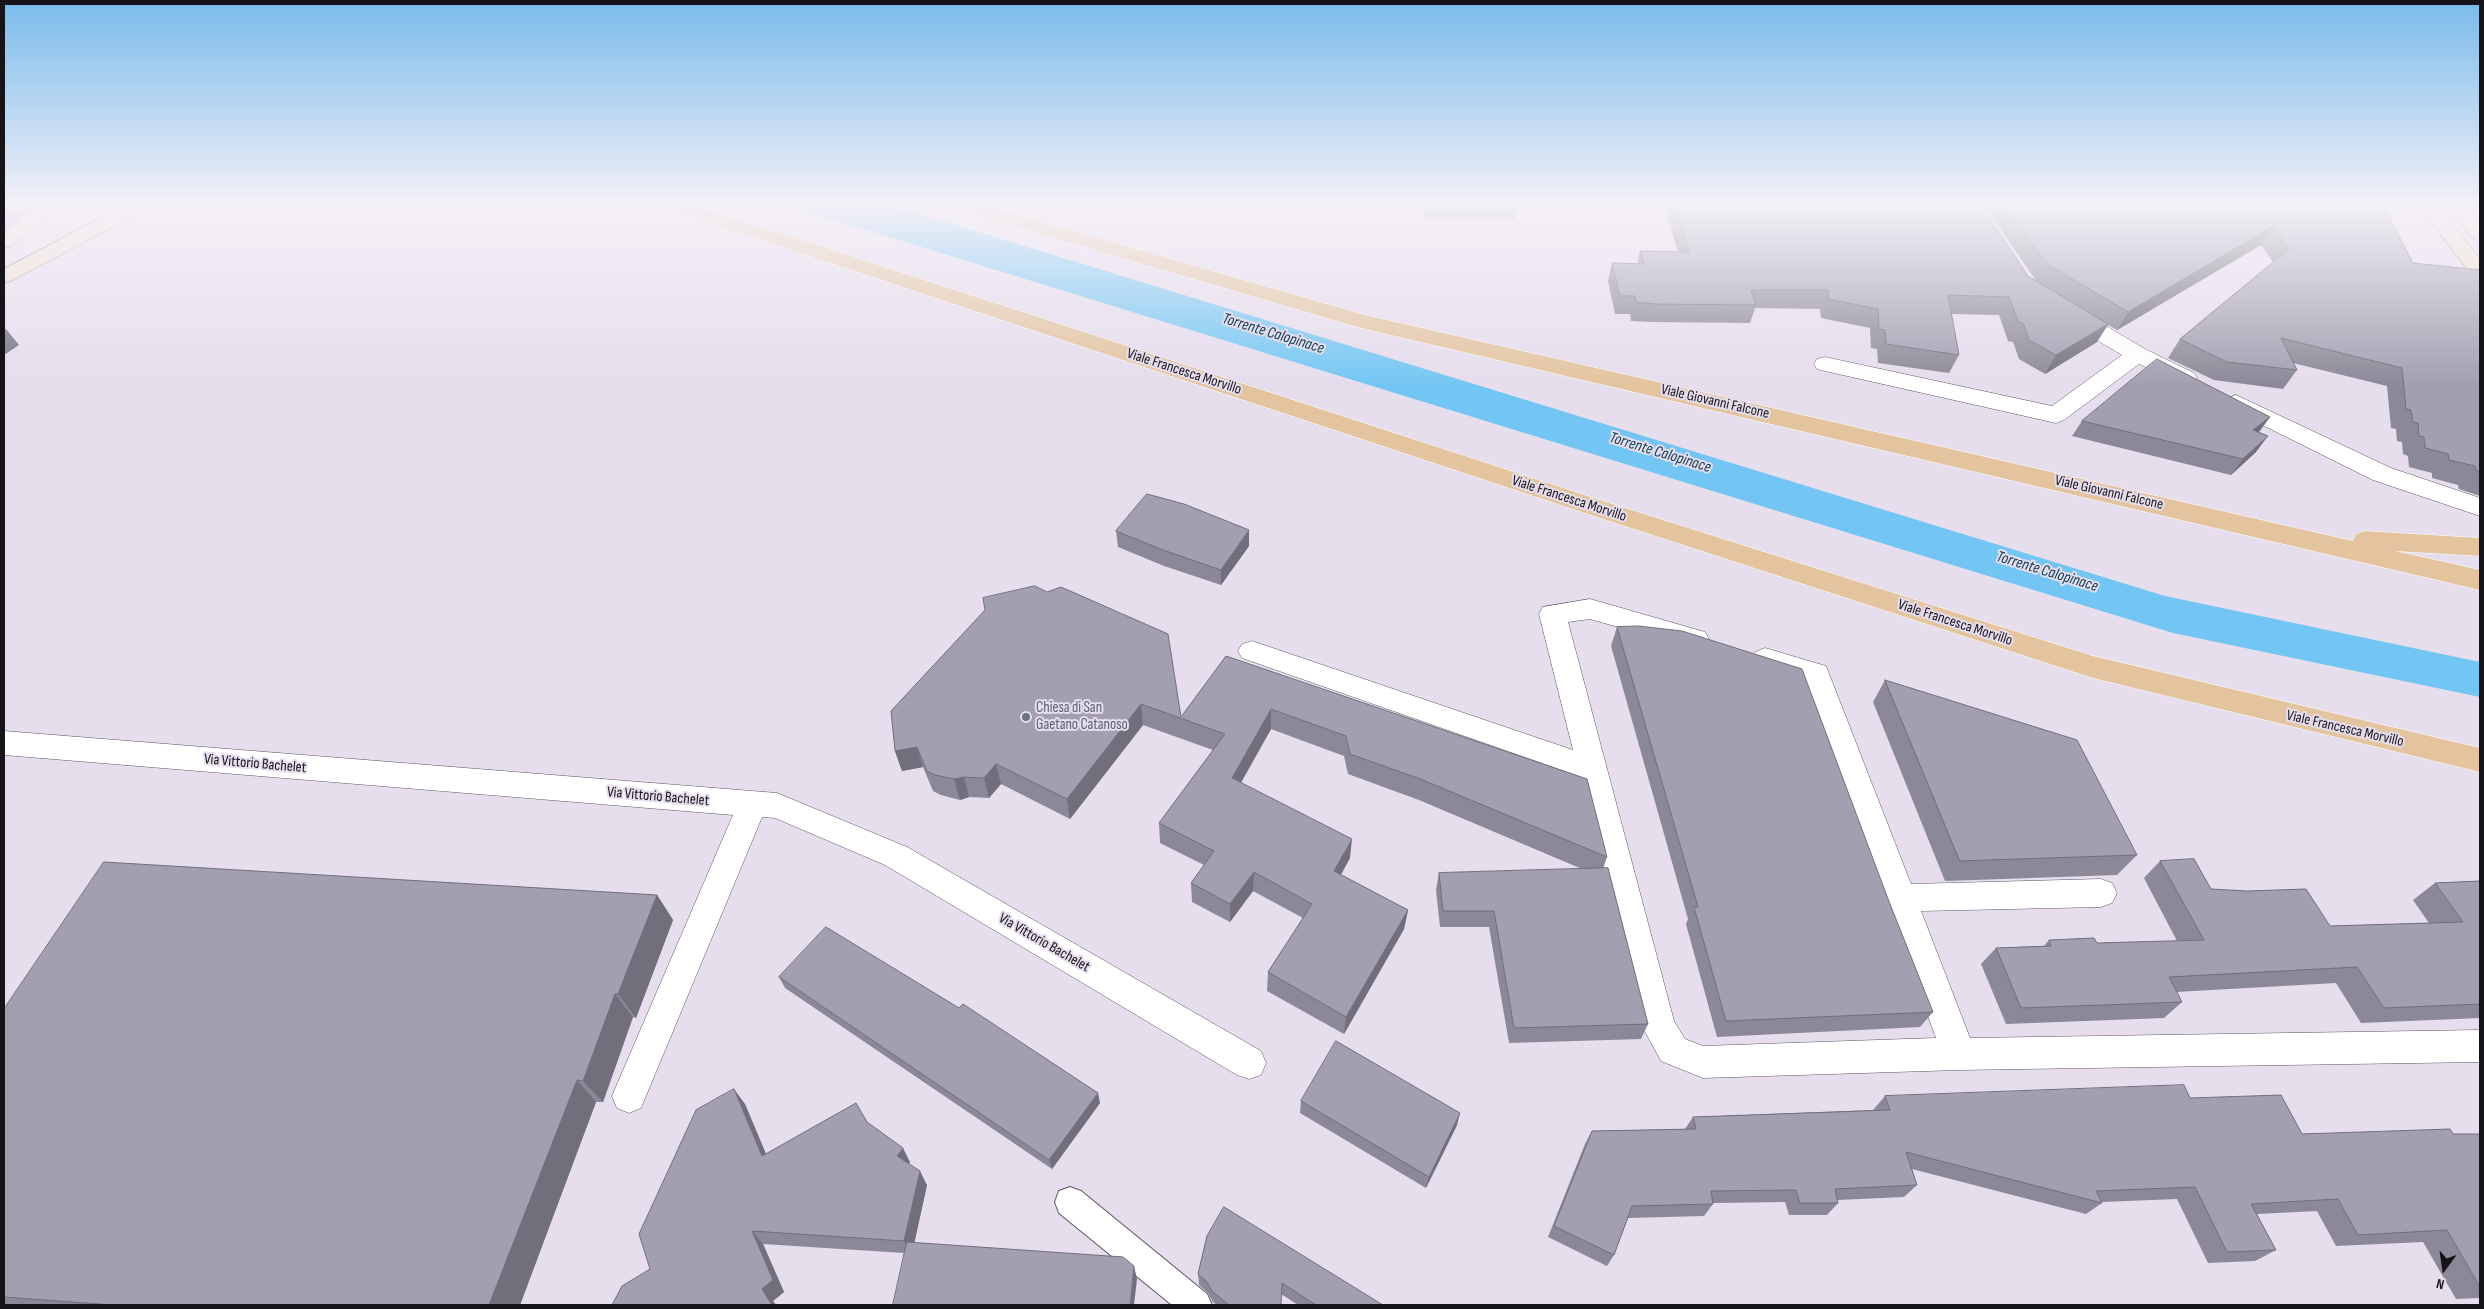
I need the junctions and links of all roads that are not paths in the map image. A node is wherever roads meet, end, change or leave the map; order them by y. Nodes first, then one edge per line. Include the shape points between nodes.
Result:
1 (28, 264) edge
2 (854, 264) edge
3 (1162, 264) edge
4 (4, 277) edge
5 (2054, 304) edge
6 (2138, 354) junction
7 (1825, 364) dead end
8 (2480, 507) edge
9 (2302, 538) junction
10 (2480, 547) edge
11 (2480, 580) edge
12 (1252, 651) dead end
13 (4, 743) edge
14 (2480, 760) edge
15 (1593, 769) junction
16 (753, 804) junction
17 (2101, 892) dead end
18 (1900, 898) junction
19 (2480, 1046) edge
20 (1959, 1054) junction
21 (1249, 1063) dead end
22 (628, 1096) dead end
23 (1070, 1202) dead end
24 (1196, 1305) edge

1 - 4 street
2 - 14 main road, Viale Francesca Morvillo via 2093,667
3 - 9 main road, Viale Giovanni Falcone via 1361,321
5 - 6 street
6 - 7 street via 2056,415
6 - 8 street via 2382,474
9 - 10 main road
9 - 11 main road, Viale Giovanni Falcone
12 - 15 street
13 - 16 street, Via Vittorio Bachelet
15 - 18 street via 1552,614 1590,609 1816,674
15 - 20 street via 1659,1026 1673,1050 1703,1062
16 - 21 street, Via Vittorio Bachelet via 777,806 896,856
16 - 22 street
17 - 18 street
18 - 20 street
19 - 20 street
23 - 24 lane

